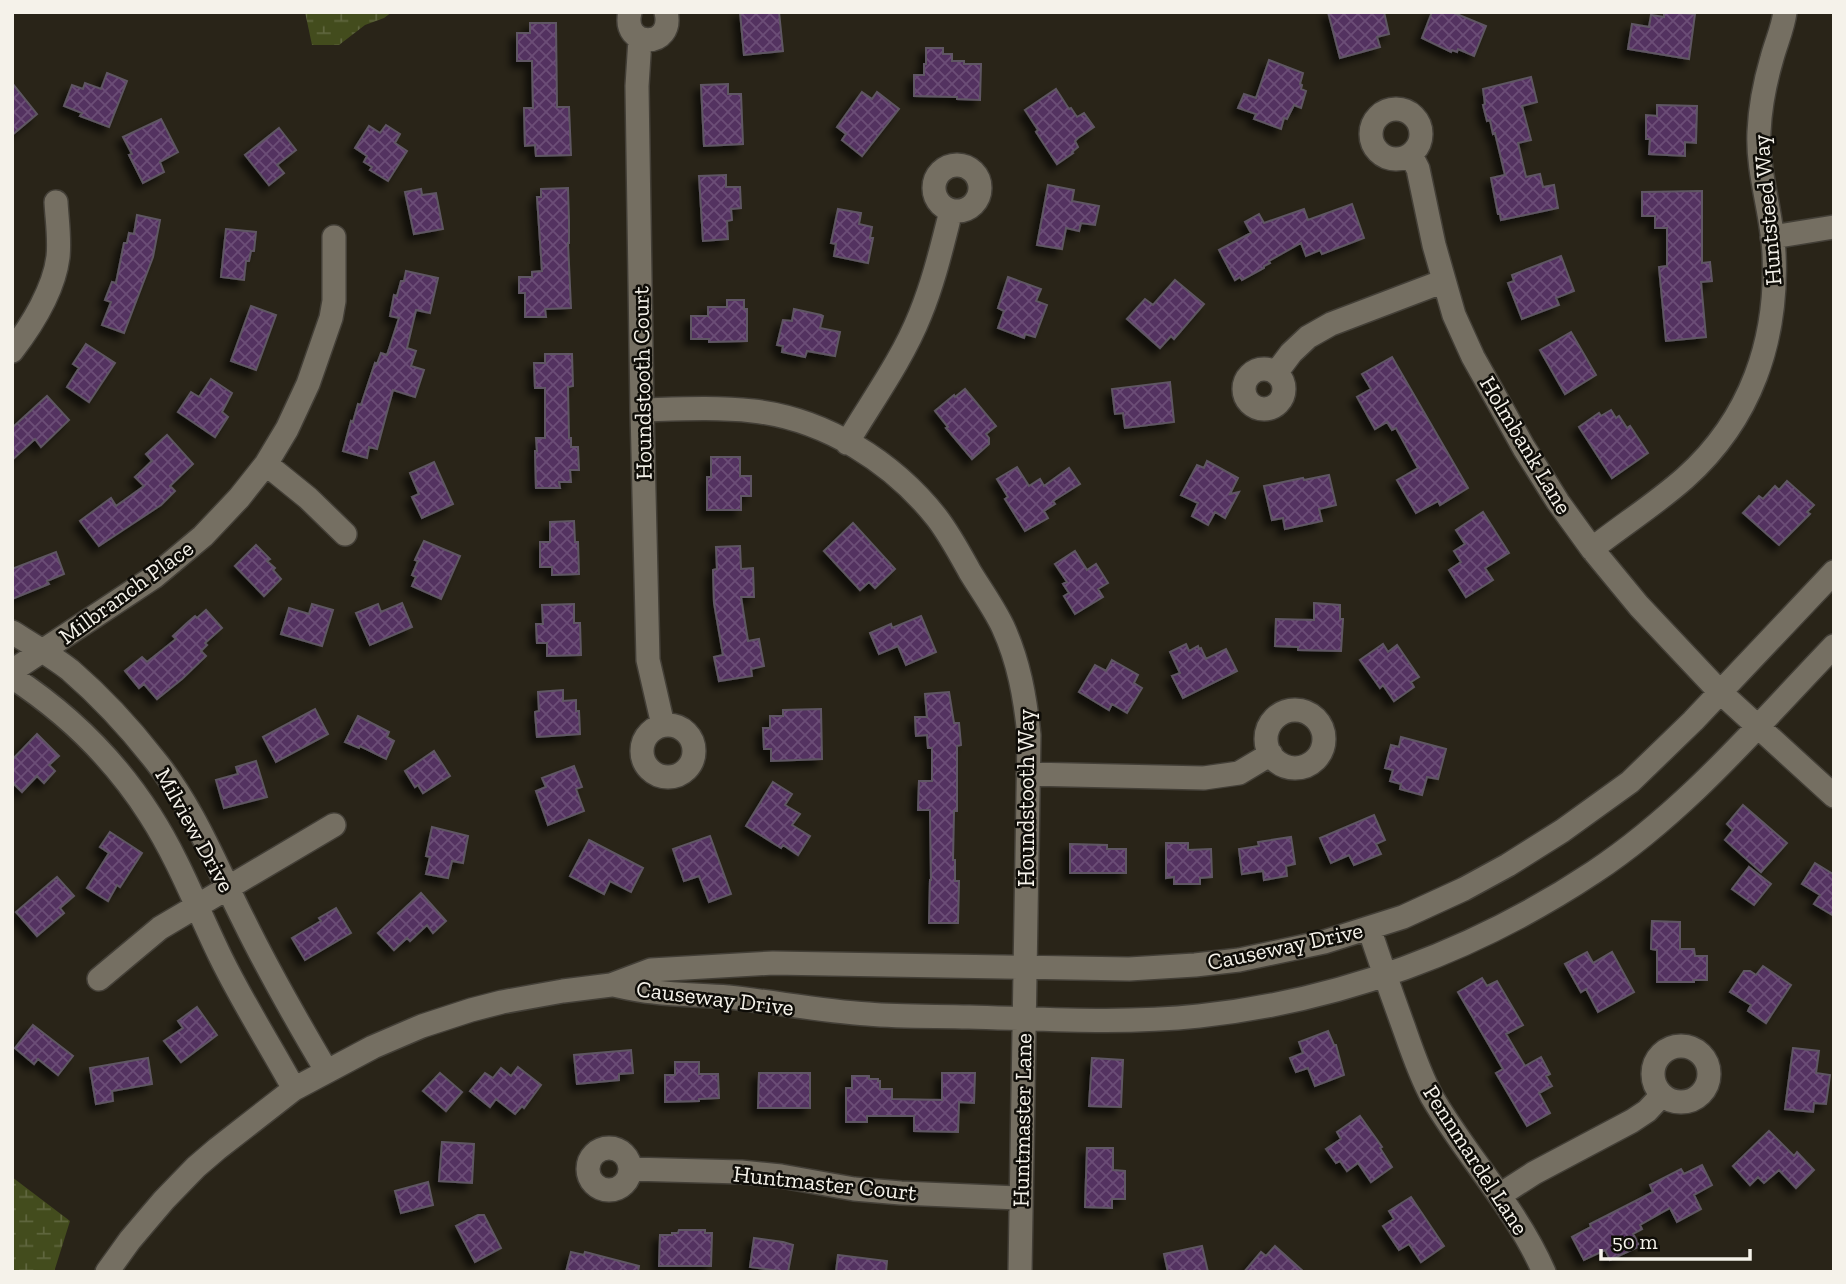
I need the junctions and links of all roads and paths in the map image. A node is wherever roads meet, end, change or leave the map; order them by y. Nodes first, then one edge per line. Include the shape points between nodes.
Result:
1 (630, 12) edge
2 (666, 12) edge
3 (1785, 12) edge
4 (640, 39) junction
5 (1411, 155) dead end
6 (56, 202) dead end
7 (951, 211) dead end
8 (1834, 227) edge
9 (334, 237) dead end
10 (1772, 237) junction
11 (1444, 281) junction
12 (12, 351) edge
13 (1276, 373) dead end
14 (642, 410) junction
15 (847, 443) junction
16 (266, 464) junction
17 (345, 534) dead end
18 (1591, 549) junction
19 (1834, 572) edge
20 (12, 632) edge
21 (1834, 646) edge
22 (42, 652) junction
23 (12, 671) edge
24 (12, 677) edge
25 (1720, 692) junction
26 (663, 725) dead end
27 (1756, 727) junction
28 (1270, 754) dead end
29 (1028, 774) junction
30 (1834, 796) edge
31 (334, 825) dead end
32 (228, 888) junction
33 (196, 906) junction
34 (1369, 928) junction
35 (1025, 968) junction
36 (1385, 975) junction
37 (99, 979) dead end
38 (611, 985) junction
39 (1024, 1018) junction
40 (326, 1070) junction
41 (294, 1088) junction
42 (1662, 1095) dead end
43 (630, 1169) dead end
44 (1500, 1195) junction
45 (1020, 1198) junction
46 (107, 1272) edge
47 (1020, 1272) edge
48 (1544, 1272) edge

1 - 4 street, Houndstooth Court via 630,28
2 - 4 street via 662,34
3 - 10 street, Huntsteed Way via 1763,96 1759,132
4 - 14 street, Houndstooth Court
5 - 11 street, Holmbank Lane
6 - 12 street via 56,269 26,333
7 - 15 street via 920,316
8 - 10 street
9 - 16 street, Milbranch Place via 331,318 308,384
10 - 18 street, Huntsteed Way via 1775,284 1771,326 1749,392 1730,425 1684,478
11 - 13 street via 1331,324 1308,337
11 - 18 street, Holmbank Lane via 1473,357 1524,448
14 - 15 street, Houndstooth Way via 755,411 822,429
14 - 26 street, Houndstooth Court via 648,660
15 - 29 street, Houndstooth Way via 911,488 947,533 1002,625 1026,699
16 - 17 street
16 - 22 street, Milbranch Place via 203,536 154,578
18 - 25 street, Holmbank Lane
19 - 25 street, Causeway Drive
20 - 22 street, Milview Drive
21 - 27 street, Causeway Drive
22 - 23 street, Milbranch Place
22 - 32 street, Milview Drive via 69,670 155,760 183,800
24 - 33 street, Milview Drive via 42,696 78,729 127,783 170,849
25 - 27 street, Holmbank Lane
25 - 34 street, Causeway Drive via 1630,782 1562,831 1464,889
27 - 30 street, Holmbank Lane
27 - 36 street, Causeway Drive via 1703,783 1596,871 1475,940
28 - 29 street via 1239,773 1204,778
29 - 35 street, Houndstooth Way
31 - 32 street
32 - 33 street
32 - 40 street, Milview Drive
33 - 37 street via 160,928
33 - 41 street, Milview Drive
34 - 35 street, Causeway Drive via 1239,960 1129,969
34 - 36 street, Pennmardel Lane
35 - 38 street, Causeway Drive via 727,964 651,970
35 - 39 street, Huntmaster Lane
36 - 39 street, Causeway Drive via 1298,1000 1197,1016
36 - 44 street, Pennmardel Lane via 1432,1095
38 - 39 street, Causeway Drive via 870,1014
38 - 40 street, Causeway Drive via 471,1010 422,1026
39 - 45 street, Huntmaster Lane
40 - 41 street, Causeway Drive
41 - 46 street, Causeway Drive via 196,1167
42 - 44 street via 1632,1122
43 - 45 street, Huntmaster Court via 741,1172 854,1189
44 - 48 street, Pennmardel Lane
45 - 47 street, Huntmaster Lane

